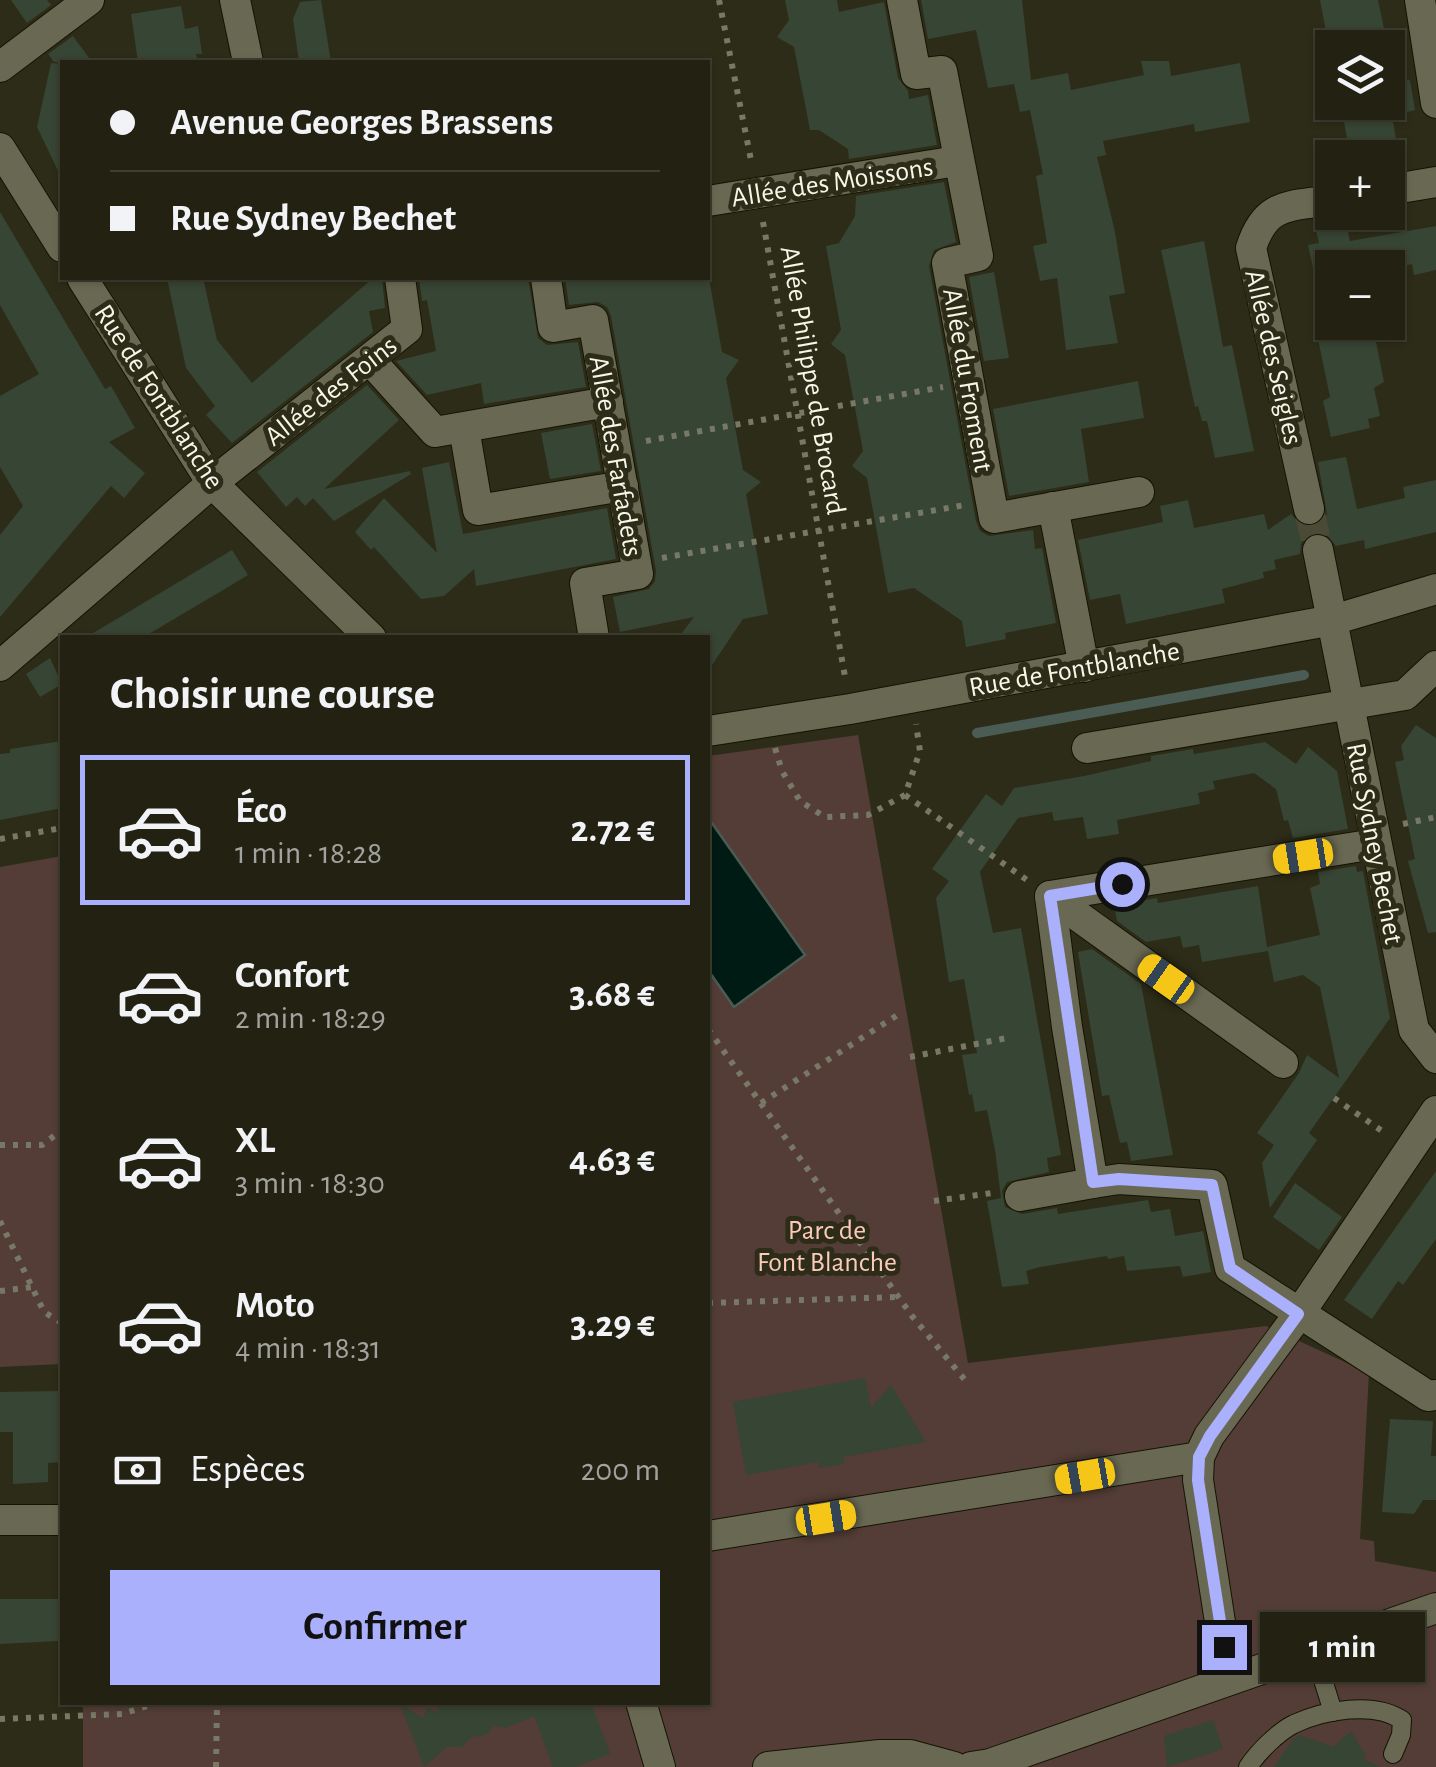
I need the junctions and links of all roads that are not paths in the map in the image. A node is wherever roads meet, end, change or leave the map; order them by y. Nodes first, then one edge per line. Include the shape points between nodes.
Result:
1 (89, 0) edge
2 (235, 0) edge
3 (902, 0) edge
4 (1420, 0) edge
5 (248, 60) edge
6 (0, 67) edge
7 (1436, 103) edge
8 (0, 148) edge
9 (957, 160) junction
10 (1436, 182) edge
11 (1405, 187) edge
12 (710, 201) edge
13 (1315, 203) edge
14 (60, 243) edge
15 (83, 280) edge
16 (400, 280) edge
17 (546, 280) edge
18 (370, 360) junction
19 (608, 402) junction
20 (464, 428) junction
21 (212, 483) junction
22 (622, 486) junction
23 (1138, 492) dead end
24 (1053, 507) junction
25 (1309, 510) tunnel mouth
26 (1318, 550) tunnel mouth
27 (1436, 589) edge
28 (1334, 620) junction
29 (367, 635) edge
30 (593, 635) edge
31 (0, 666) edge
32 (1436, 666) edge
33 (1084, 667) junction
34 (1349, 706) junction
35 (710, 732) edge
36 (1087, 748) dead end
37 (1375, 844) junction
38 (1050, 896) junction
39 (1436, 1058) edge
40 (1283, 1062) dead end
41 (1436, 1111) edge
42 (1093, 1182) junction
43 (1020, 1196) road end
44 (1298, 1314) junction
45 (1436, 1395) edge
46 (1199, 1457) junction
47 (0, 1520) edge
48 (60, 1520) edge
49 (710, 1536) edge
50 (1436, 1608) edge
51 (1314, 1651) junction
52 (1229, 1680) junction
53 (642, 1705) edge
54 (1333, 1712) junction
55 (1393, 1754) dead end
56 (660, 1767) edge
57 (768, 1767) edge
58 (954, 1767) edge
59 (971, 1767) edge
60 (1248, 1767) edge

1 - 6 street
2 - 5 street
3 - 9 street, Allée du Froment via 916,74 942,71
4 - 7 street
8 - 14 street
9 - 12 street, Allée des Moissons
9 - 24 street, Allée du Froment via 978,256 947,263 994,518
10 - 11 street
13 - 25 street, Allée des Seigles via 1277,209 1258,225 1251,248
15 - 21 street, Rue de Fontblanche
16 - 18 street, Allée des Foins via 407,328
17 - 19 street, Allée des Farfadets via 553,327 593,320
18 - 20 street via 435,432
18 - 21 street, Allée des Foins
19 - 20 street
19 - 22 street, Allée des Farfadets
20 - 22 street via 478,510
21 - 29 street, Rue de Fontblanche
21 - 31 street, Allée des Foins
22 - 30 street, Allée des Farfadets via 638,574 584,583
23 - 24 street, Allée du Froment
24 - 33 street
26 - 28 street
27 - 28 street, Rue de Fontblanche
28 - 33 street, Rue de Fontblanche
28 - 34 street, Rue Sydney Bechet
32 - 34 street via 1405,695
33 - 35 street, Rue de Fontblanche
34 - 36 street
34 - 37 street, Rue Sydney Bechet
37 - 38 street
37 - 39 street, Rue Sydney Bechet via 1414,1030
38 - 40 street
38 - 42 street
41 - 44 street
42 - 43 street
42 - 44 street via 1212,1185 1230,1268
44 - 45 street
44 - 46 street
46 - 49 street
46 - 52 street
47 - 48 street
50 - 51 street
51 - 52 street
51 - 54 lane
52 - 59 street
53 - 56 street
54 - 55 lane via 1389,1712 1402,1720
54 - 60 lane via 1292,1725
57 - 58 street via 880,1755

